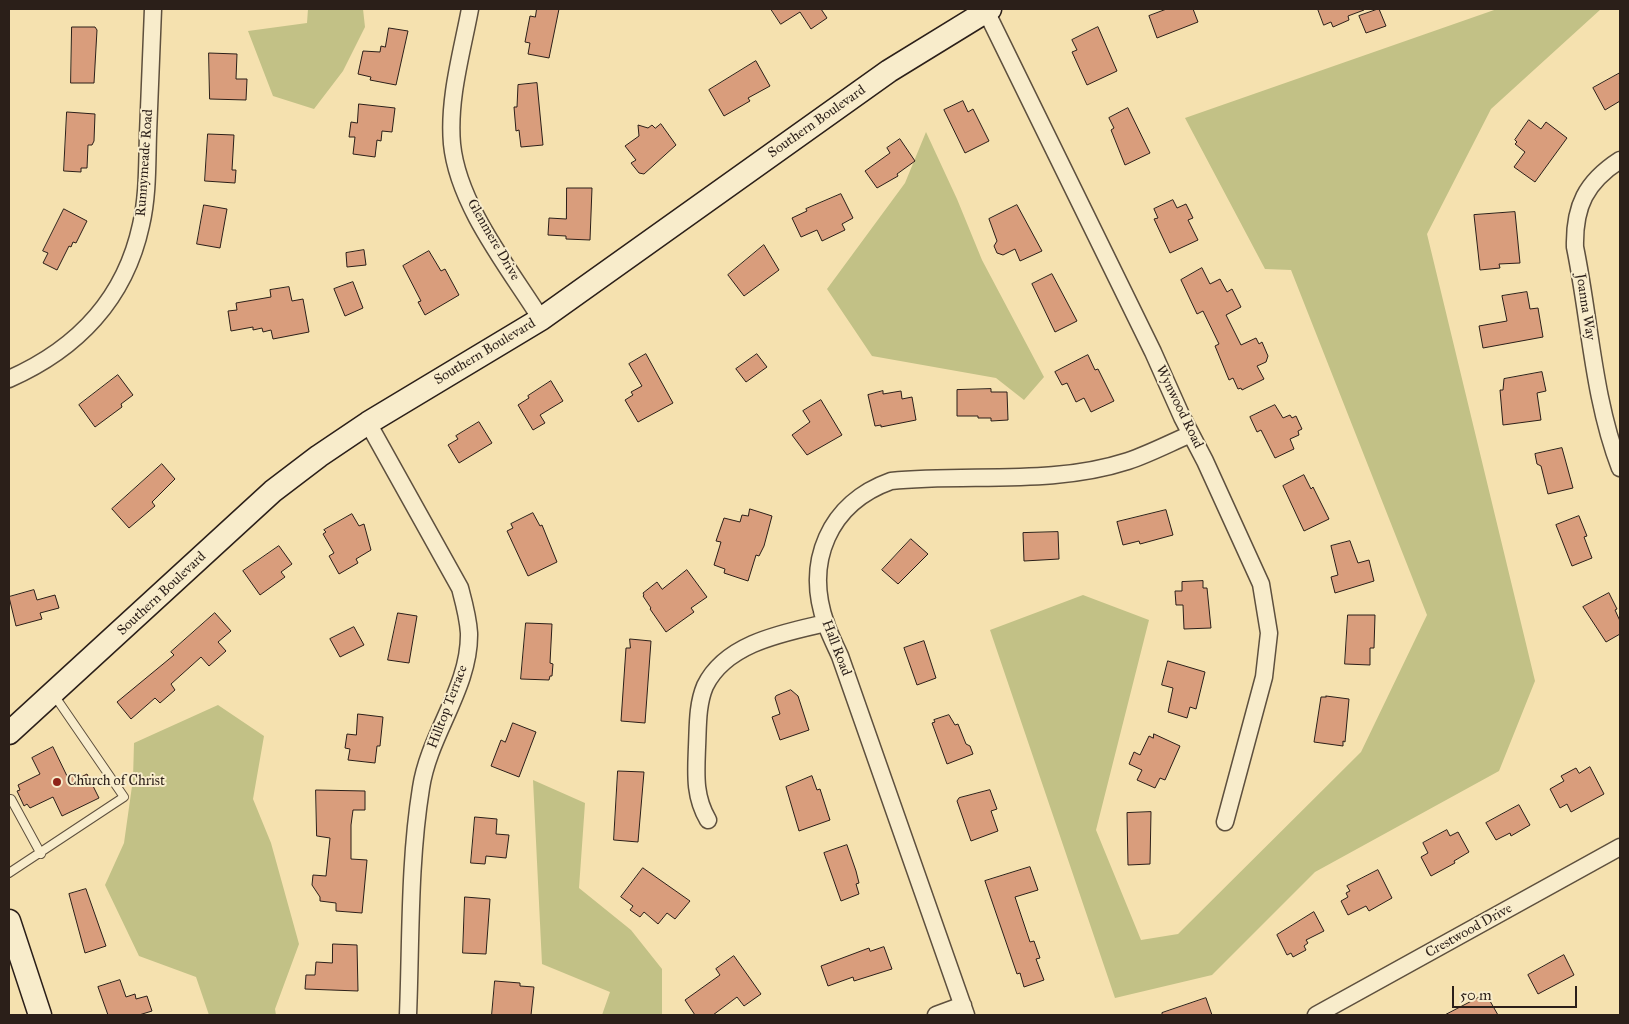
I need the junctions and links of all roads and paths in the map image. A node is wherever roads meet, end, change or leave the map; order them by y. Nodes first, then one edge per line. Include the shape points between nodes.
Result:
1 (153, 9) edge
2 (470, 9) edge
3 (988, 10) edge
4 (1620, 160) edge
5 (541, 319) junction
6 (9, 379) edge
7 (368, 423) junction
8 (1191, 434) junction
9 (1620, 468) edge
10 (826, 623) junction
11 (53, 694) junction
12 (9, 733) edge
13 (9, 799) edge
14 (708, 820) dead end
15 (1225, 822) dead end
16 (1620, 847) edge
17 (41, 854) junction
18 (9, 874) edge
19 (9, 922) edge
20 (965, 1010) edge
21 (40, 1015) edge
22 (408, 1015) edge
23 (936, 1015) edge
24 (1316, 1015) edge

1 - 6 street, Runnymeade Road via 146,197 135,251 108,301 90,326 61,351
2 - 5 street, Glenmere Drive via 452,126 457,167 478,219
3 - 5 main road, Southern Boulevard via 889,71
3 - 8 street, Wynwood Road
4 - 9 street, Joanna Way via 1594,180 1585,192 1574,233 1596,375 1609,436
5 - 7 main road, Southern Boulevard
7 - 11 main road, Southern Boulevard via 273,491
7 - 22 street, Hilltop Terrace via 460,588 469,634 465,666 431,749 421,787 413,883
8 - 10 street, Hall Road via 1127,462 1072,473 956,480 912,479 875,487 845,509 827,534 819,565
8 - 15 street, Wynwood Road via 1253,563 1261,584 1269,633 1264,677
10 - 14 street via 751,645 726,658 708,681 699,709 696,774 697,796
10 - 20 street, Hall Road
11 - 12 main road, Southern Boulevard
11 - 17 lane via 124,797
13 - 17 lane
16 - 24 street, Crestwood Drive
17 - 18 lane
19 - 21 main road
20 - 23 street

